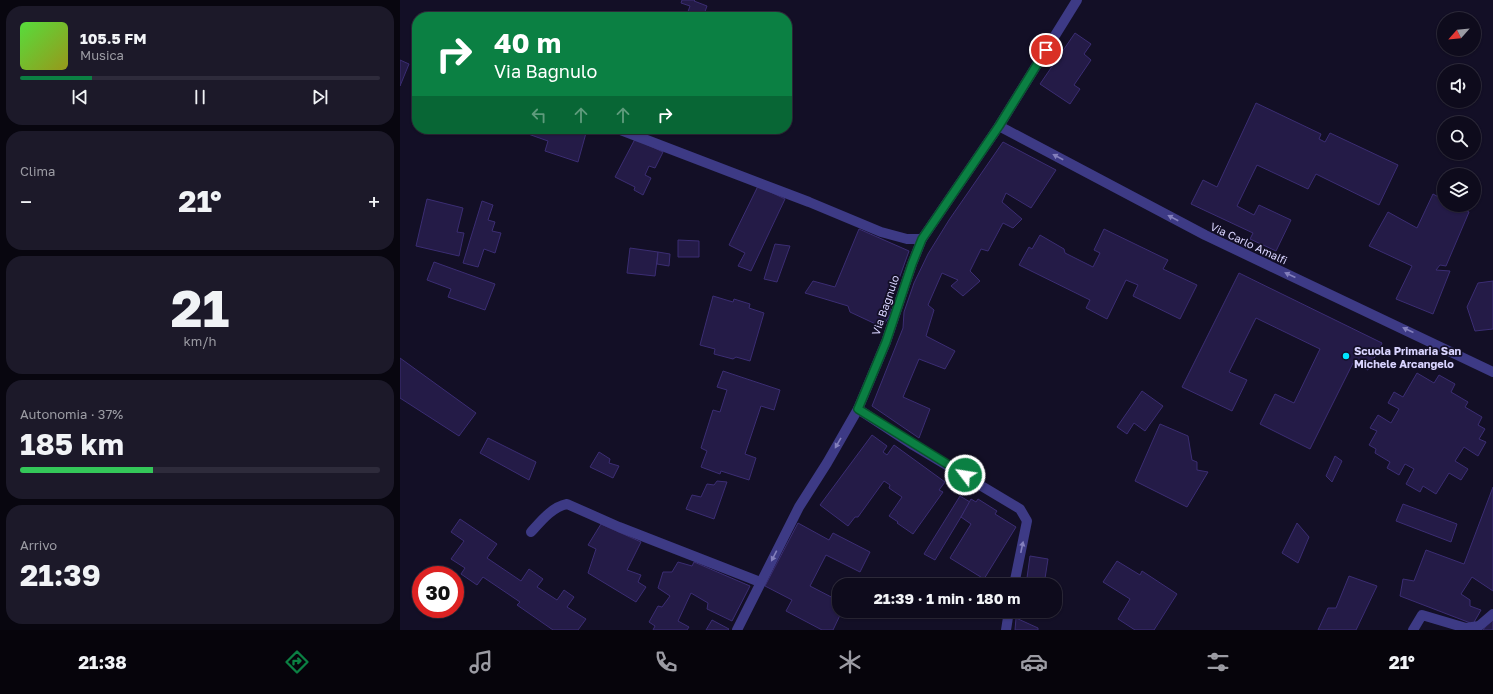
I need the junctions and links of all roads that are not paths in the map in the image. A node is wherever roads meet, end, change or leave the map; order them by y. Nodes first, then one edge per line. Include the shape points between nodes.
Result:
1 (1077, 0) edge
2 (999, 126) junction
3 (631, 134) edge
4 (922, 239) junction
5 (1493, 372) edge
6 (858, 409) junction
7 (531, 532) dead end
8 (1015, 578) edge
9 (760, 582) junction
10 (1493, 614) edge
11 (1008, 618) edge
12 (737, 630) edge
13 (1006, 630) edge
14 (1413, 630) edge

1 - 2 street, Via Bagnulo
2 - 4 street, Via Bagnulo
5 -> 2 street, Via Carlo Amalfi via 1205,235
3 - 4 street via 881,232 907,239
4 - 6 street, Via Bagnulo via 886,342
8 -> 6 street via 1027,521 1020,508 913,445
6 -> 9 street, Via Bagnulo via 799,507
7 - 9 street via 560,505 567,504
9 - 12 street, Via Bagnulo
10 - 14 street via 1479,626 1466,628 1422,615
11 - 13 street

